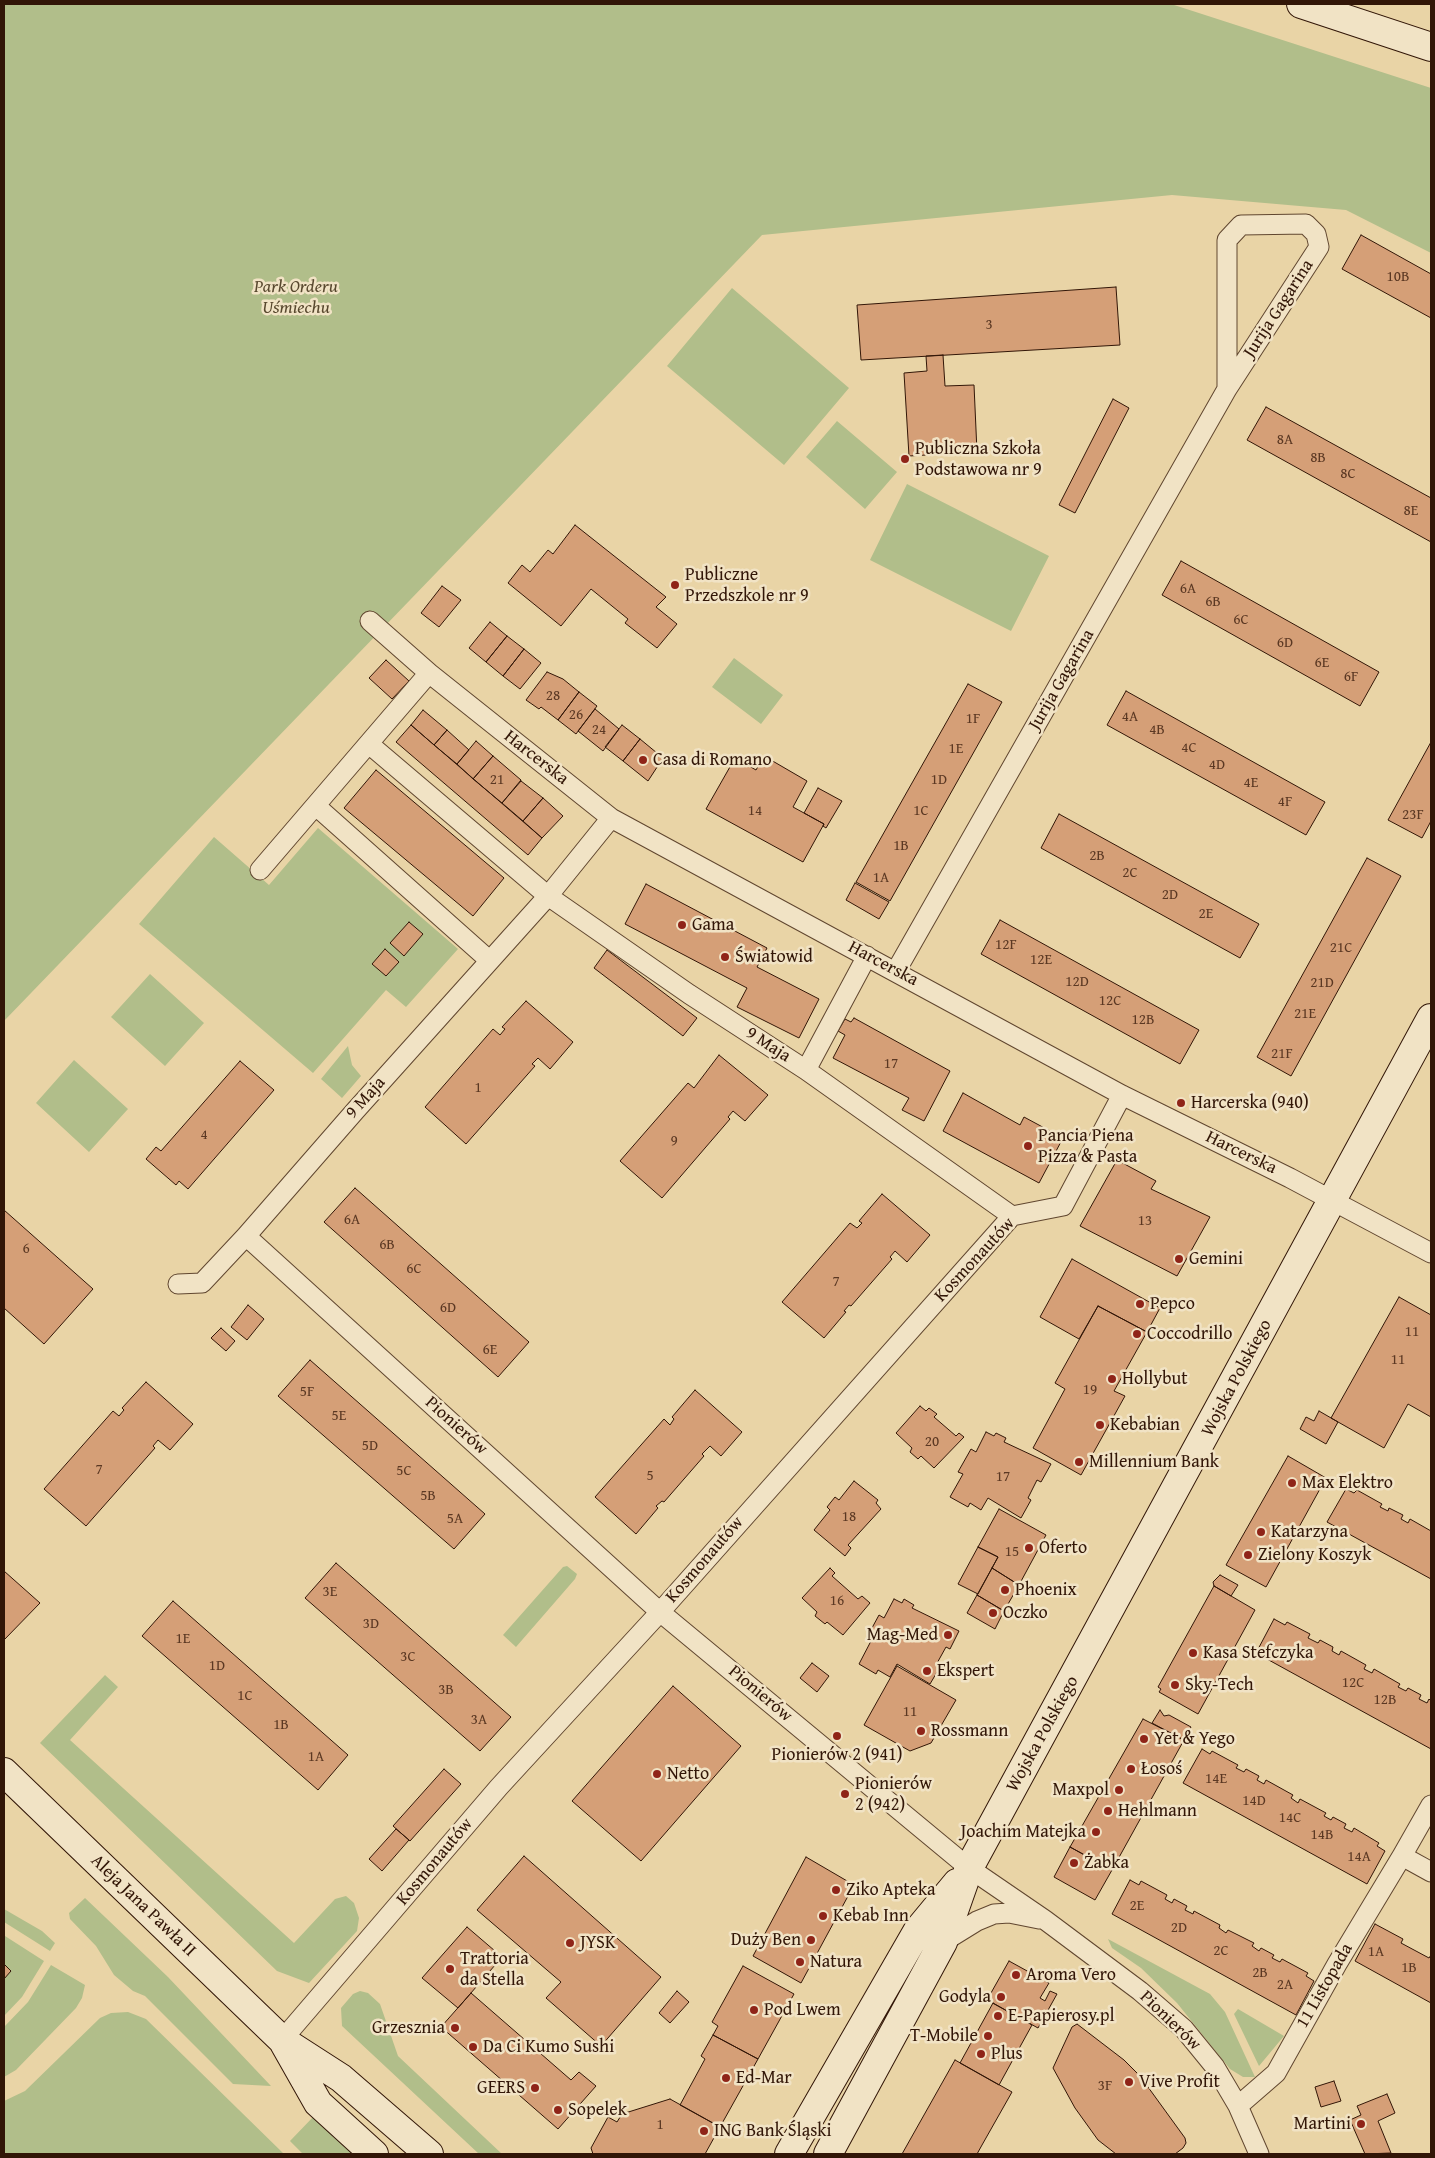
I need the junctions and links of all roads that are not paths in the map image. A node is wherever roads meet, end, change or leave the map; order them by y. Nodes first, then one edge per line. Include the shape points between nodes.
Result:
1 (1301, 4) edge
2 (1431, 47) edge
3 (1227, 389) junction
4 (370, 621) dead end
5 (430, 673) junction
6 (369, 744) junction
7 (316, 806) junction
8 (611, 818) junction
9 (260, 870) dead end
10 (548, 896) junction
11 (868, 956) junction
12 (489, 960) junction
13 (896, 971) junction
14 (1431, 1018) edge
15 (806, 1070) junction
16 (1122, 1095) junction
17 (1333, 1201) junction
18 (1012, 1216) junction
19 (246, 1236) junction
20 (1431, 1253) edge
21 (178, 1284) dead end
22 (660, 1612) junction
23 (4, 1772) edge
24 (1431, 1805) edge
25 (1402, 1856) junction
26 (969, 1868) junction
27 (1431, 1872) edge
28 (1045, 1920) junction
29 (943, 1942) junction
30 (282, 2040) junction
31 (1238, 2106) junction
32 (374, 2154) edge
33 (429, 2154) edge
34 (789, 2154) edge
35 (828, 2154) edge
36 (1259, 2154) edge

1 - 2 street
3 - 3 street, Jurija Gagarina via 1227,240 1240,225 1306,224 1316,234 1319,246
3 - 13 street, Jurija Gagarina
4 - 5 street, Harcerska
5 - 6 street
5 - 8 street, Harcerska
6 - 7 street
6 - 10 street
7 - 9 street
7 - 12 street
8 - 10 street, 9 Maja
8 - 11 street, Harcerska
10 - 12 street, 9 Maja
10 - 15 street, 9 Maja
11 - 13 street, Harcerska
11 - 15 street, 9 Maja
12 - 19 street, 9 Maja
13 - 16 street, Harcerska
14 - 17 street, Wojska Polskiego
15 - 18 street
16 - 17 street, Harcerska
16 - 18 street, Kosmonautów via 1063,1206
17 - 20 street, Harcerska
17 - 26 street, Wojska Polskiego
18 - 22 street, Kosmonautów
19 - 21 street, 9 Maja via 202,1283
19 - 22 street, Pionierów
22 - 26 street, Pionierów
22 - 30 street, Kosmonautów via 499,1787
23 - 30 street, Aleja Jana Pawła II
24 - 25 street, 11 Listopada
25 - 27 street
25 - 31 street, 11 Listopada via 1276,2072
26 - 28 street, Pionierów
26 - 29 street, Wojska Polskiego
26 - 34 street, Wojska Polskiego via 918,1930
28 - 29 street, Wojska Polskiego via 1010,1913 994,1914
28 - 31 street, Pionierów via 1140,1991 1184,2029 1215,2067
29 - 35 street, Wojska Polskiego
30 - 32 street, Aleja Jana Pawła II via 318,2103
30 - 33 street, Aleja Jana Pawła II via 341,2078
31 - 36 street, Pionierów

